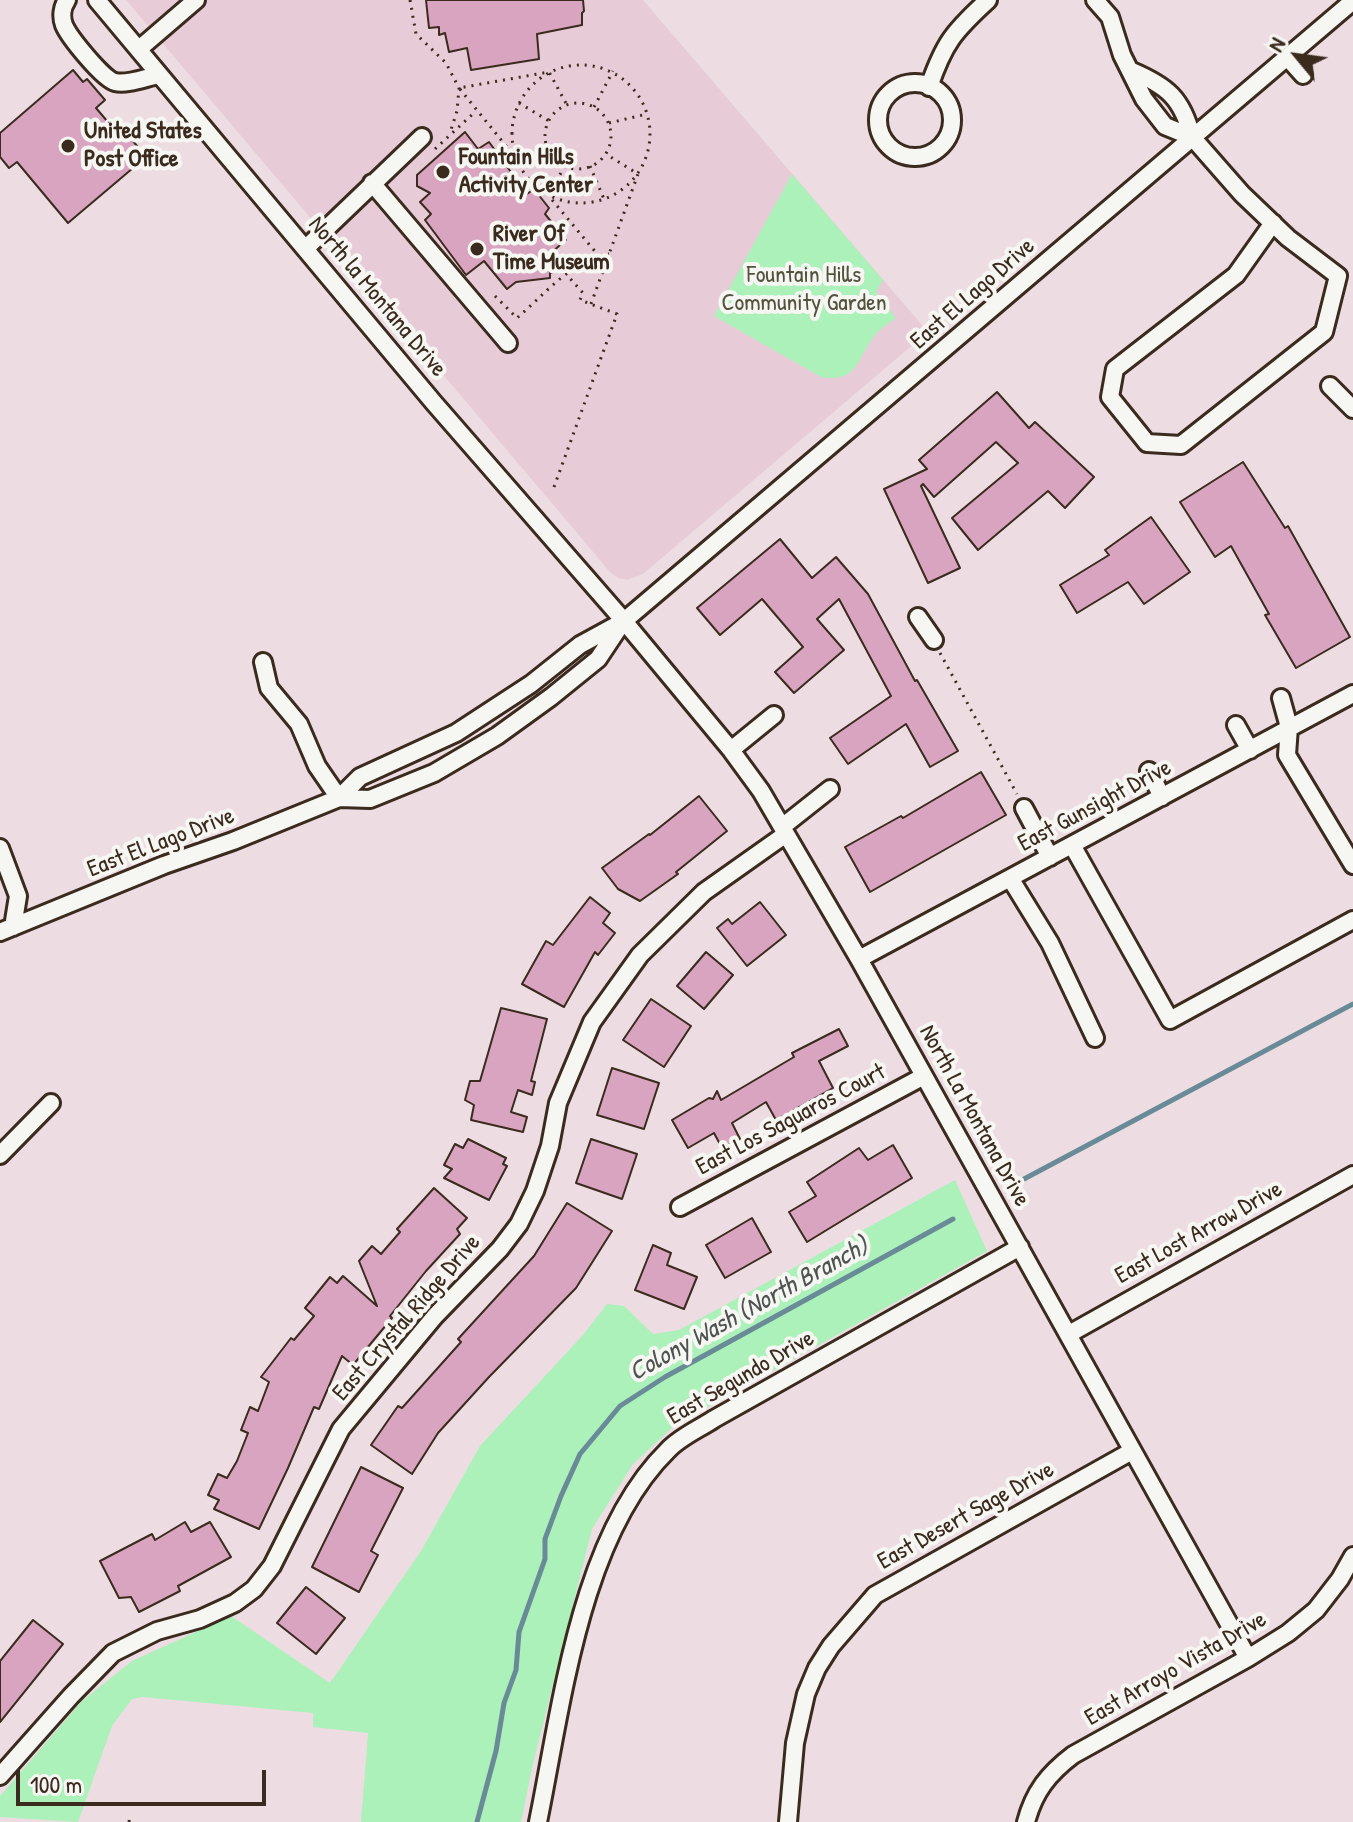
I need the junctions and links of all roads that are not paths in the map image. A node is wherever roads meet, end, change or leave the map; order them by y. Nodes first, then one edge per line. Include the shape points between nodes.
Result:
1 (67, 0) edge
2 (97, 0) edge
3 (196, 0) edge
4 (988, 0) edge
5 (1095, 0) edge
6 (1353, 1) edge
7 (139, 49) junction
8 (1287, 57) junction
9 (1132, 71) junction
10 (159, 75) junction
11 (1303, 75) dead end
12 (929, 87) junction
13 (422, 137) dead end
14 (1192, 137) junction
15 (372, 183) junction
16 (1273, 223) junction
17 (305, 249) junction
18 (508, 343) dead end
19 (1330, 386) dead end
20 (1353, 409) edge
21 (918, 617) dead end
22 (624, 621) junction
23 (934, 640) road end
24 (263, 662) dead end
25 (1353, 694) edge
26 (1281, 698) dead end
27 (774, 715) dead end
28 (1236, 725) dead end
29 (1289, 727) junction
30 (731, 750) junction
31 (1250, 750) junction
32 (1149, 771) dead end
33 (830, 789) dead end
34 (1162, 797) junction
35 (339, 798) junction
36 (1024, 808) road end
37 (784, 830) junction
38 (1072, 845) junction
39 (2, 856) edge
40 (1050, 857) junction
41 (1353, 865) edge
42 (1010, 878) junction
43 (0, 915) edge
44 (1353, 920) edge
45 (6, 929) edge
46 (859, 959) junction
47 (1095, 1038) dead end
48 (924, 1076) junction
49 (51, 1103) dead end
50 (0, 1155) edge
51 (1353, 1175) edge
52 (680, 1207) dead end
53 (1020, 1247) junction
54 (1069, 1334) junction
55 (1132, 1451) junction
56 (1353, 1556) edge
57 (1248, 1658) junction
58 (0, 1776) edge
59 (538, 1822) edge
60 (788, 1822) edge
61 (1026, 1822) edge

1 - 10 street via 64,24 109,79 118,83
2 - 7 street, North la Montana Drive
3 - 7 street
4 - 12 street via 952,34
5 - 9 street via 1110,17
6 - 8 street, East El Lago Drive
7 - 10 street, North la Montana Drive
8 - 11 street
8 - 14 street, East El Lago Drive
9 - 14 street via 1144,99 1165,126
9 - 14 street via 1160,83 1186,112
10 - 17 street, North la Montana Drive
12 - 12 street via 900,87 883,103 879,126 899,154 934,152 950,133 950,108
13 - 15 street
14 - 16 street
14 - 22 street, East El Lago Drive
15 - 17 street
15 - 18 street
16 - 16 street via 1338,276 1324,332 1181,445 1147,443 1110,397 1115,369 1236,275
17 - 22 street, North la Montana Drive
19 - 20 street
21 - 23 street
22 - 30 street, North La Montana Drive
22 - 35 street, East El Lago Drive via 580,645 456,733 360,777
22 - 35 street, East El Lago Drive via 598,659 497,736 396,789 370,799
24 - 35 street via 269,688 299,724 317,766
25 - 29 street, East Gunsight Drive
26 - 29 street
27 - 30 street
28 - 31 street
29 - 31 street, East Gunsight Drive
29 - 41 street via 1287,755
30 - 37 street, North La Montana Drive
31 - 34 street, East Gunsight Drive
32 - 34 street
33 - 37 street, East Crystal Ridge Drive
34 - 38 street, East Gunsight Drive
35 - 45 street, East El Lago Drive
36 - 40 street
37 - 46 street, North La Montana Drive
37 - 58 street, East Crystal Ridge Drive via 704,892 640,955 592,1022 558,1103 550,1146 519,1224 341,1429 272,1566 254,1589 200,1619 157,1631 113,1653
38 - 40 street, East Gunsight Drive
38 - 44 street via 1170,1020
39 - 45 street via 18,896
40 - 42 street, East Gunsight Drive
42 - 46 street, East Gunsight Drive
42 - 47 street via 1050,943
43 - 45 street
46 - 48 street, North La Montana Drive
48 - 52 street, East Los Saguaros Court
48 - 53 street, North La Montana Drive
49 - 50 street
51 - 54 street, East Lost Arrow Drive
53 - 54 street, North La Montana Drive
53 - 59 street, East Segundo Drive via 714,1419 658,1461 615,1523 593,1577
54 - 55 street, North La Montana Drive
55 - 57 street, North La Montana Drive
55 - 60 street, East Desert Sage Drive via 875,1595 831,1646 806,1694 795,1743
56 - 57 street, East Arroyo Vista Drive via 1316,1610
57 - 61 street, East Arroyo Vista Drive via 1065,1761 1045,1779

